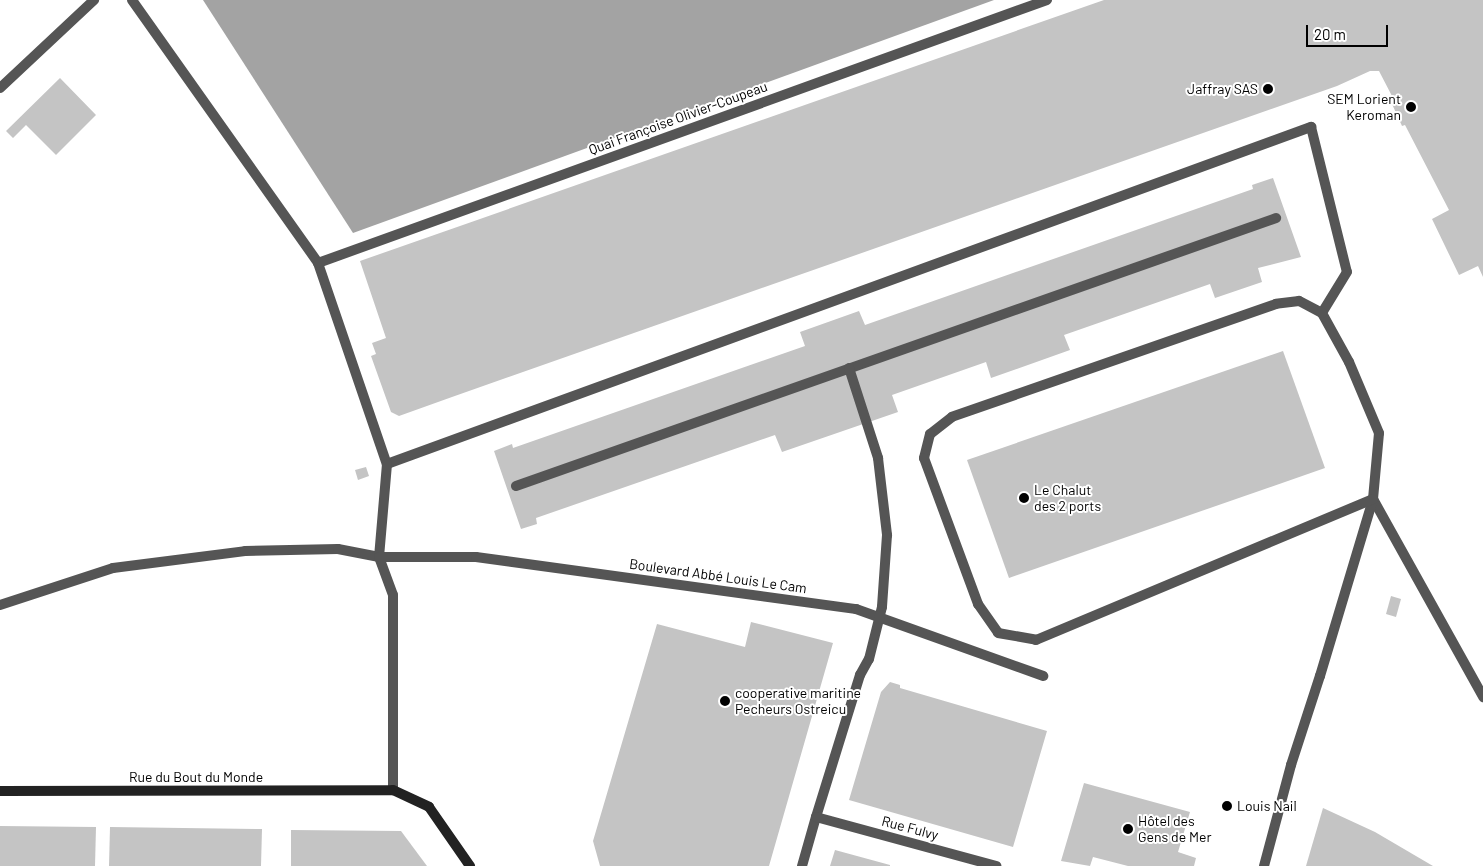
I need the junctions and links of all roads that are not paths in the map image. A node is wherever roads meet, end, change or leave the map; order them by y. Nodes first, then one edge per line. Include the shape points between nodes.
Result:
1 (94, 0) edge
2 (132, 0) edge
3 (1047, 0) edge
4 (0, 88) edge
5 (1276, 218) dead end
6 (318, 263) junction
7 (1322, 313) junction
8 (849, 368) junction
9 (387, 464) junction
10 (516, 486) dead end
11 (1372, 499) junction
12 (379, 557) junction
13 (0, 605) edge
14 (1043, 676) dead end
15 (1483, 697) edge
16 (393, 790) junction
17 (0, 791) edge
18 (816, 817) junction
19 (470, 866) edge
20 (802, 866) edge
21 (996, 866) edge
22 (1264, 866) edge

1 - 4 street
2 - 6 street
3 - 6 street, Quai Françoise Olivier-Coupeau
5 - 8 street
6 - 9 street
7 - 9 street via 1347,272 1311,127
7 - 11 street via 1349,362 1379,433
7 - 11 street via 1299,301 1276,304 952,417 930,434 924,458 978,604 998,633 1036,640
8 - 10 street
8 - 18 street, bridge via 878,458 887,535 882,607 869,659 860,675
9 - 12 street
11 - 15 street
11 - 22 street via 1291,765
12 - 13 street, Boulevard Abbé Louis Le Cam via 338,549 244,551 113,568
12 - 14 street, Boulevard Abbé Louis Le Cam via 476,557 856,609
12 - 16 street via 393,595
16 - 17 street, Rue du Bout du Monde
16 - 19 street via 428,808
18 - 20 street
18 - 21 street, Rue Fulvy

